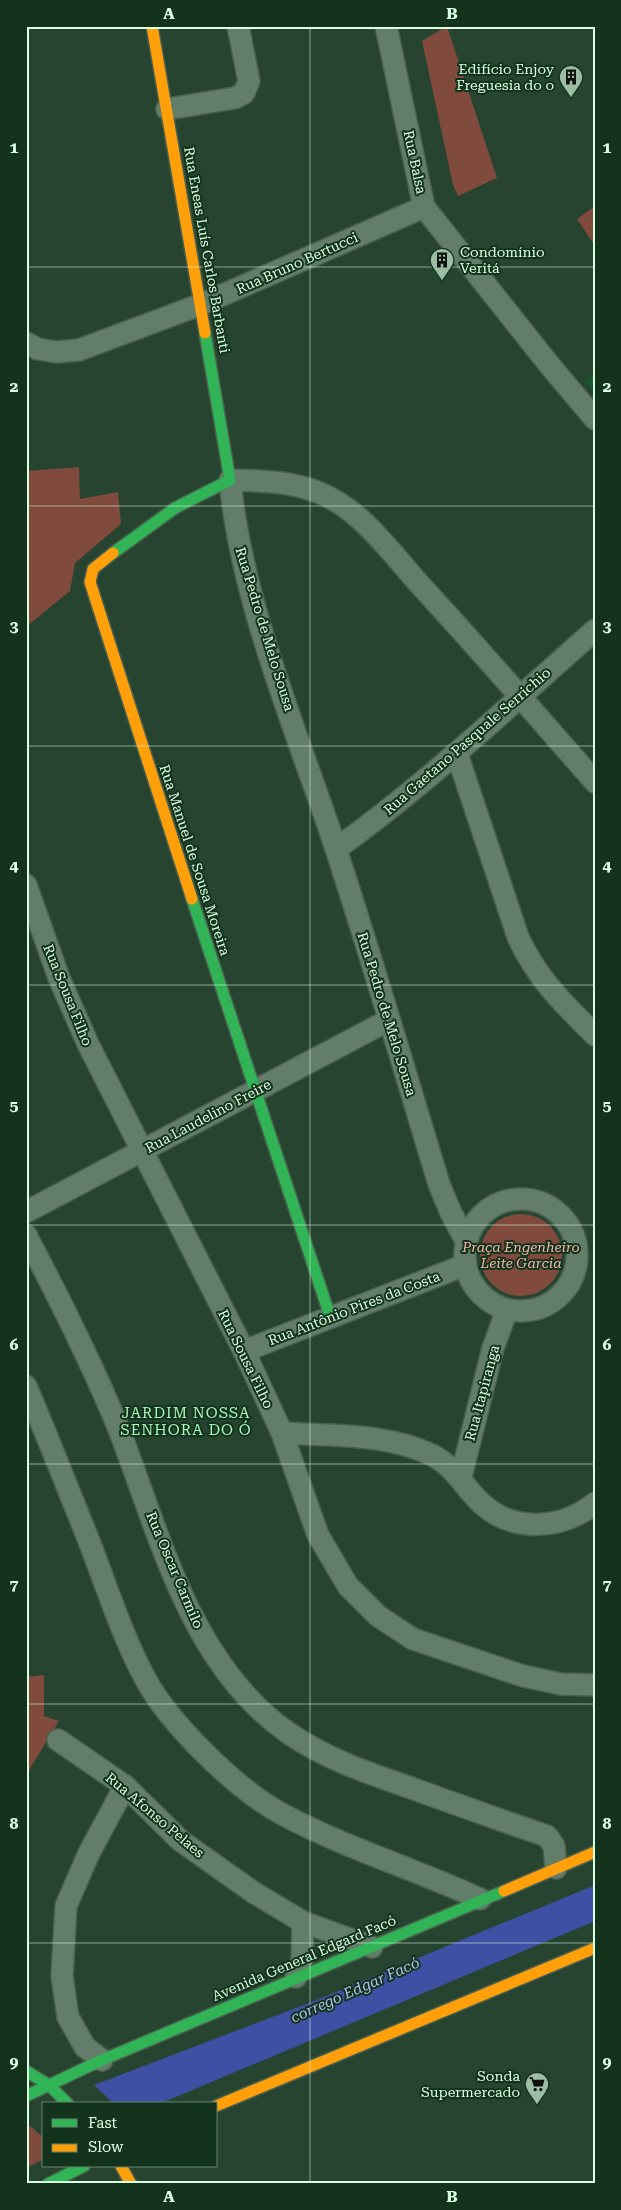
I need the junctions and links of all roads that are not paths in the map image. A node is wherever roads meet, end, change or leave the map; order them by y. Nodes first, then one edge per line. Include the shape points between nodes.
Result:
1 (152, 26) edge
2 (238, 26) edge
3 (386, 26) edge
4 (167, 109) junction
5 (424, 207) junction
6 (202, 304) junction
7 (26, 343) edge
8 (595, 419) edge
9 (230, 480) junction
10 (595, 630) edge
11 (520, 696) junction
12 (457, 754) junction
13 (595, 782) edge
14 (336, 849) junction
15 (26, 885) edge
16 (389, 1020) junction
17 (595, 1036) edge
18 (254, 1092) junction
19 (142, 1151) junction
20 (26, 1212) edge
21 (26, 1235) edge
22 (466, 1241) junction
23 (465, 1265) junction
24 (507, 1310) junction
25 (330, 1316) junction
26 (244, 1351) junction
27 (26, 1386) edge
28 (282, 1433) junction
29 (460, 1477) junction
30 (595, 1503) edge
31 (595, 1685) edge
32 (58, 1740) dead end
33 (125, 1786) junction
34 (595, 1852) edge
35 (556, 1868) junction
36 (480, 1900) junction
37 (303, 1922) junction
38 (372, 1947) junction
39 (595, 1948) edge
40 (296, 1977) junction
41 (102, 2060) junction
42 (26, 2071) edge
43 (48, 2086) junction
44 (26, 2096) edge
45 (66, 2102) edge
46 (218, 2105) edge
47 (80, 2168) edge
48 (122, 2168) edge
49 (48, 2184) edge
50 (131, 2184) edge

1 - 4 street, Rua Eneas Luís Carlos Barbanti
2 - 4 street via 249,81 244,93 235,98
3 - 5 street, Rua Balsa
4 - 6 street, Rua Eneas Luís Carlos Barbanti
5 - 6 street, Rua Bruno Bertucci
5 - 8 street, Rua Balsa
6 - 7 street, Rua Bruno Bertucci via 79,350 57,352
6 - 9 street, Rua Eneas Luís Carlos Barbanti
9 - 11 street via 286,483 320,493 342,505 366,526
9 - 14 street, Rua Pedro de Melo Sousa via 239,543 250,586
9 - 18 street, Rua Manuel de Sousa Moreira via 166,512 93,569 90,582
10 - 11 street, Rua Gaetano Pasquale Serrichio
11 - 12 street, Rua Gaetano Pasquale Serrichio
11 - 13 street
12 - 14 street, Rua Gaetano Pasquale Serrichio
12 - 17 street via 518,937 530,962 545,984
14 - 16 street, Rua Pedro de Melo Sousa
15 - 19 street, Rua Sousa Filho via 59,978
16 - 18 street, Rua Laudelino Freire
16 - 22 street, Rua Pedro de Melo Sousa via 440,1184
18 - 19 street, Rua Laudelino Freire
18 - 25 street, Rua Manuel de Sousa Moreira
19 - 20 street, Rua Laudelino Freire
19 - 26 street, Rua Sousa Filho
21 - 35 street, Rua Oscar Carmilo via 92,1367 181,1591 204,1638 228,1676 264,1714 330,1758 547,1836 554,1846
22 - 23 street
22 - 24 street via 473,1223 483,1212 510,1199 540,1201 557,1211 569,1225 576,1243 577,1262 571,1281 560,1296 544,1307 526,1312
23 - 24 street via 480,1294
23 - 25 street, Rua Antônio Pires da Costa
24 - 29 street, Rua Itapiranga via 493,1348
25 - 26 street, Rua Antônio Pires da Costa
26 - 28 street, Rua Sousa Filho
27 - 36 street via 124,1634 146,1681 175,1720 220,1767 281,1814
28 - 29 street via 392,1442 433,1456
28 - 31 street, Rua Sousa Filho via 318,1535 348,1586 378,1616 413,1639 523,1676 561,1684
29 - 30 street via 494,1514 528,1525 544,1525 565,1519
32 - 33 street, Rua Afonso Pelaes
33 - 37 street, Rua Afonso Pelaes via 181,1841 253,1892
33 - 41 street via 89,1853 66,1906 62,1976 68,2017 86,2047
34 - 35 street, Avenida General Edgard Facó
35 - 36 street, Avenida General Edgard Facó
36 - 38 street, Avenida General Edgard Facó
37 - 38 street, Rua Afonso Pelaes
37 - 40 street via 302,1960
38 - 40 street, Avenida General Edgard Facó
39 - 46 street
40 - 41 street, Avenida General Edgard Facó
41 - 43 street, Avenida General Edgard Facó
42 - 43 street
43 - 44 street, Avenida General Edgard Facó
43 - 45 street
47 - 49 street
48 - 50 street

